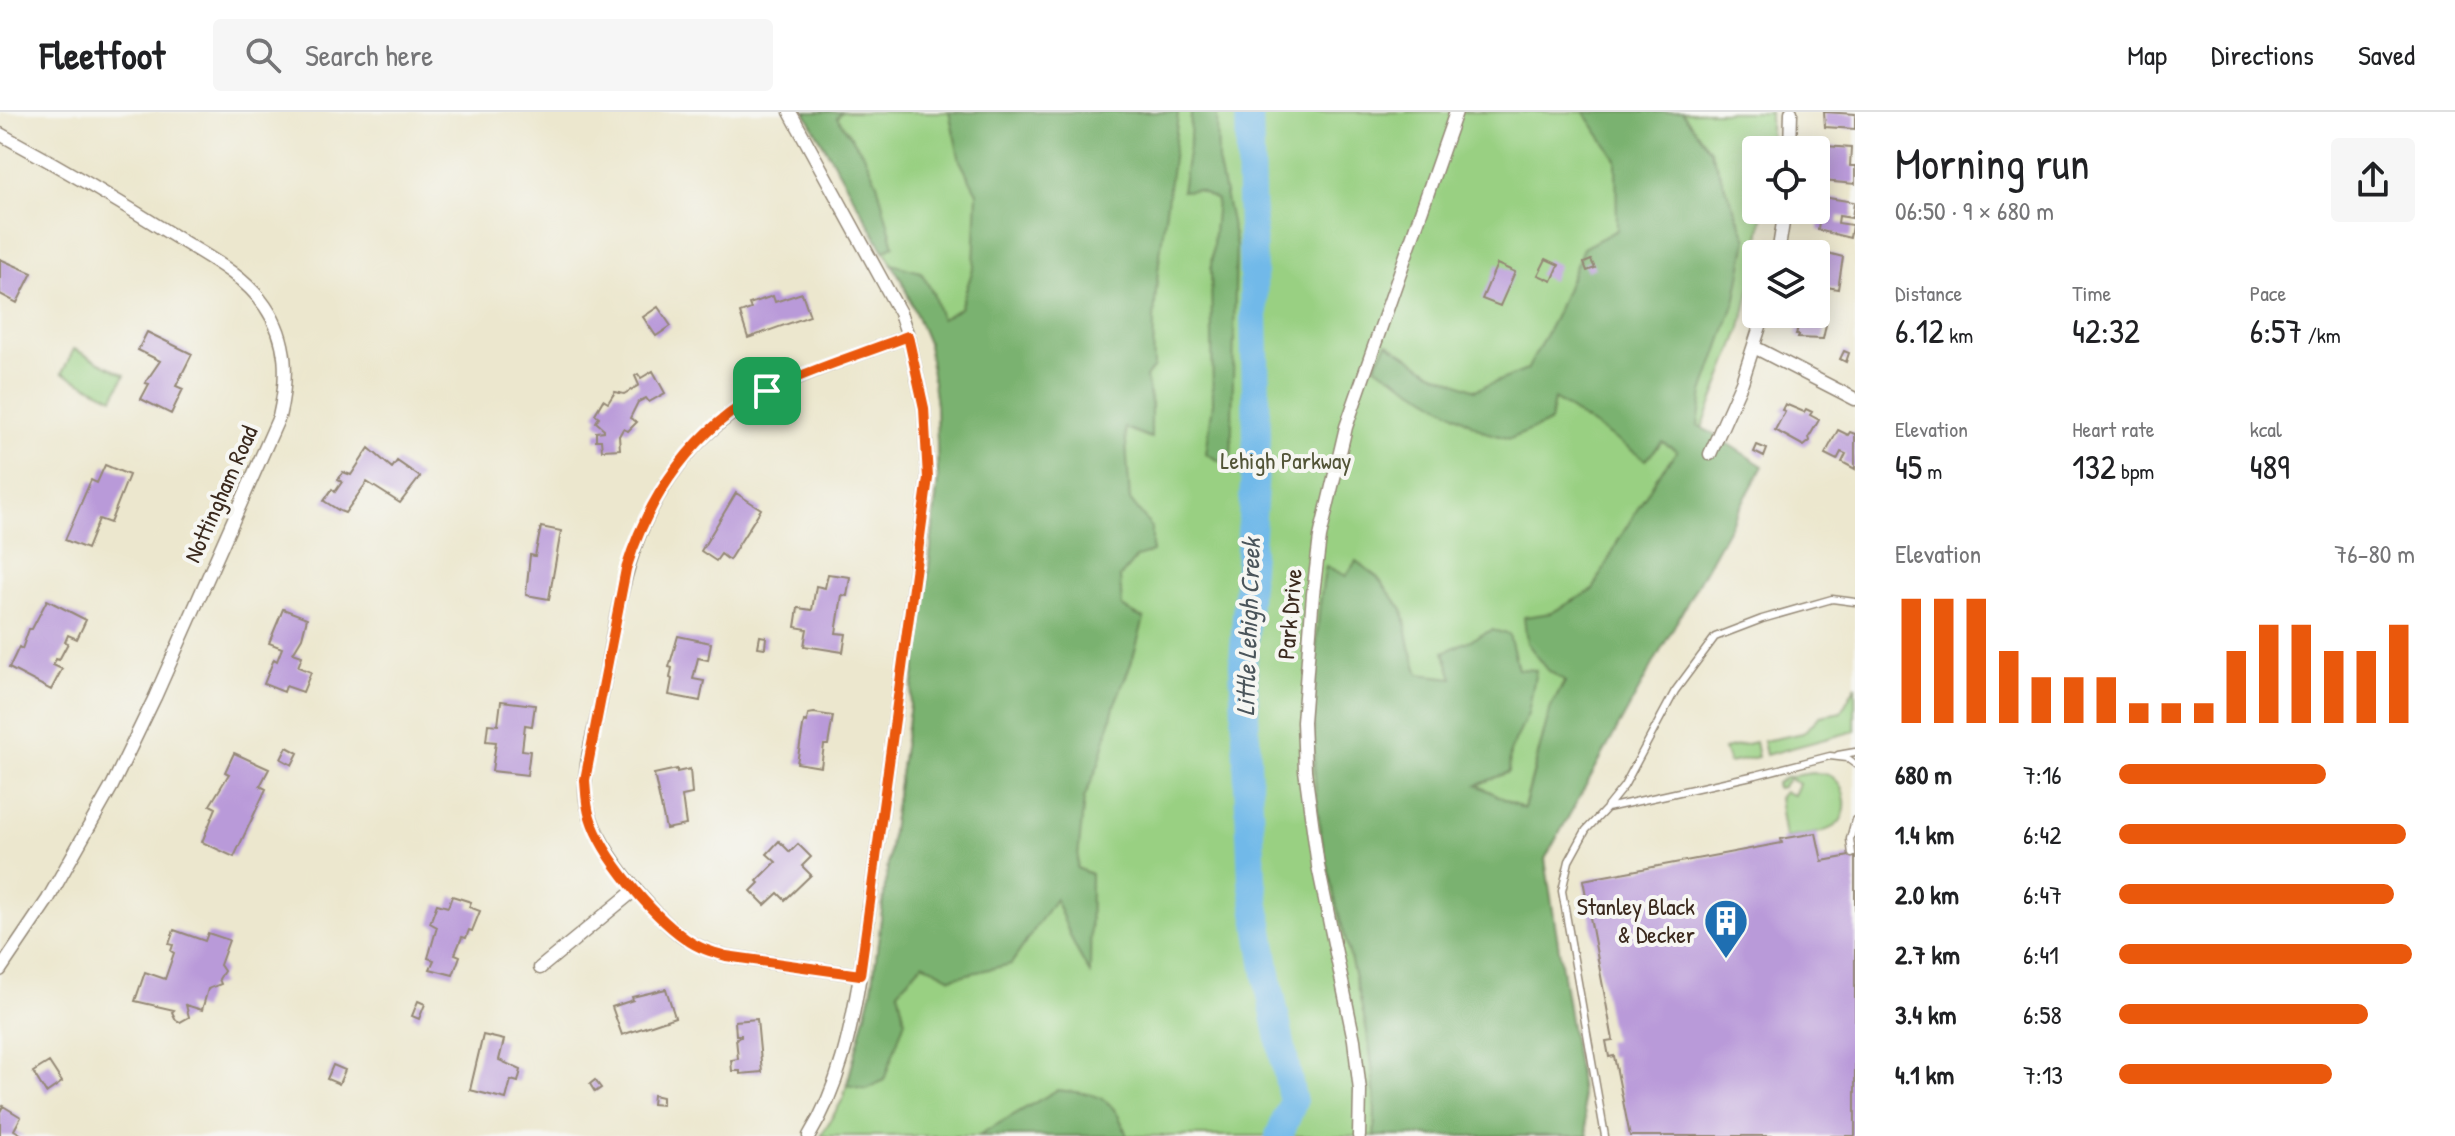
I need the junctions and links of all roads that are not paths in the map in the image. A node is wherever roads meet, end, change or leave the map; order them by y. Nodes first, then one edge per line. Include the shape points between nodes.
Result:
1 (790, 112) edge
2 (1456, 112) edge
3 (1791, 112) edge
4 (0, 134) edge
5 (1790, 136) edge
6 (1760, 328) edge
7 (908, 336) junction
8 (1754, 347) junction
9 (1855, 399) edge
10 (1710, 454) dead end
11 (1855, 602) edge
12 (1855, 752) edge
13 (1830, 756) junction
14 (1855, 764) edge
15 (1607, 808) junction
16 (1855, 820) edge
17 (1852, 854) dead end
18 (636, 889) junction
19 (540, 968) dead end
20 (0, 970) edge
21 (860, 975) junction
22 (809, 1136) edge
23 (1359, 1136) edge
24 (1605, 1136) edge

1 - 7 street
2 - 23 street, Park Drive via 1346,427 1320,537 1313,594 1303,722 1305,770 1318,866 1354,1040
3 - 5 street
4 - 20 street, Nottingham Road via 237,276 267,308 286,365 279,417 135,742 70,862
6 - 8 street
7 - 18 street via 742,405 678,465 647,514 626,569 585,780 595,831
7 - 21 street via 924,408 928,478
8 - 9 street
8 - 10 street
11 - 15 lane via 1832,599 1715,637 1675,691
12 - 13 lane
13 - 14 lane
13 - 15 lane
15 - 24 lane via 1586,830 1569,861 1562,891
16 - 17 lane
18 - 19 street
18 - 21 street via 686,939 705,950
21 - 22 street via 840,1067

